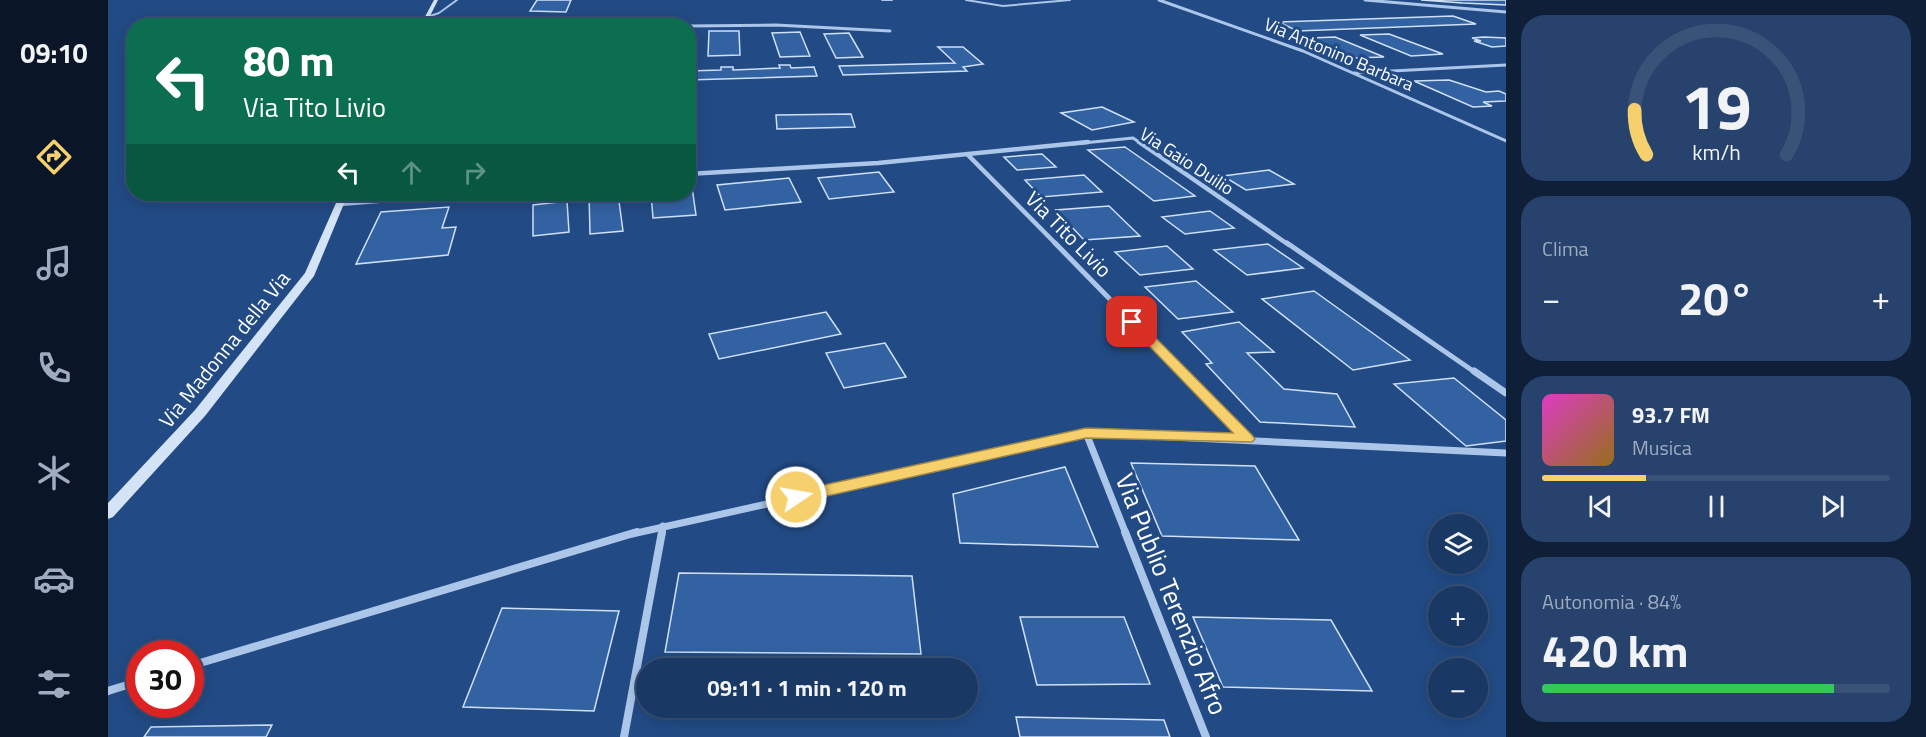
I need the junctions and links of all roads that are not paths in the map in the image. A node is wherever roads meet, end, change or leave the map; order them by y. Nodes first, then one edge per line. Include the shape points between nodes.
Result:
1 (436, 0) edge
2 (457, 0) edge
3 (882, 0) edge
4 (892, 0) edge
5 (966, 0) edge
6 (1070, 0) edge
7 (1159, 0) edge
8 (1365, 0) edge
9 (1506, 12) edge
10 (427, 17) joint
11 (696, 26) edge
12 (890, 31) dead end
13 (1506, 65) edge
14 (1353, 73) junction
15 (1506, 141) edge
16 (968, 155) junction
17 (696, 174) edge
18 (341, 201) edge
19 (1506, 393) edge
20 (1086, 433) junction
21 (1247, 439) junction
22 (1506, 453) edge
23 (108, 513) edge
24 (663, 526) junction
25 (204, 662) edge
26 (126, 685) edge
27 (108, 691) edge
28 (624, 737) edge
29 (1206, 737) edge

1 - 10 street
2 - 10 lane
3 - 4 lane
5 - 6 lane via 1003,6
7 - 14 street, Via Antonino Barbara via 1277,40
8 - 9 street
11 - 12 street via 776,25
13 - 14 street
14 - 15 street, Via Antonino Barbara
16 - 17 street, Via Gaio Duilio
16 - 19 street, Via Gaio Duilio via 1133,138
16 - 21 street, Via Tito Livio
18 - 23 street, Via Madonna della Via via 310,274 200,413
20 - 21 street
20 - 24 street
20 - 29 street, Via Publio Terenzio Afro
21 - 22 street
24 - 25 street
24 - 28 street
26 - 27 street

